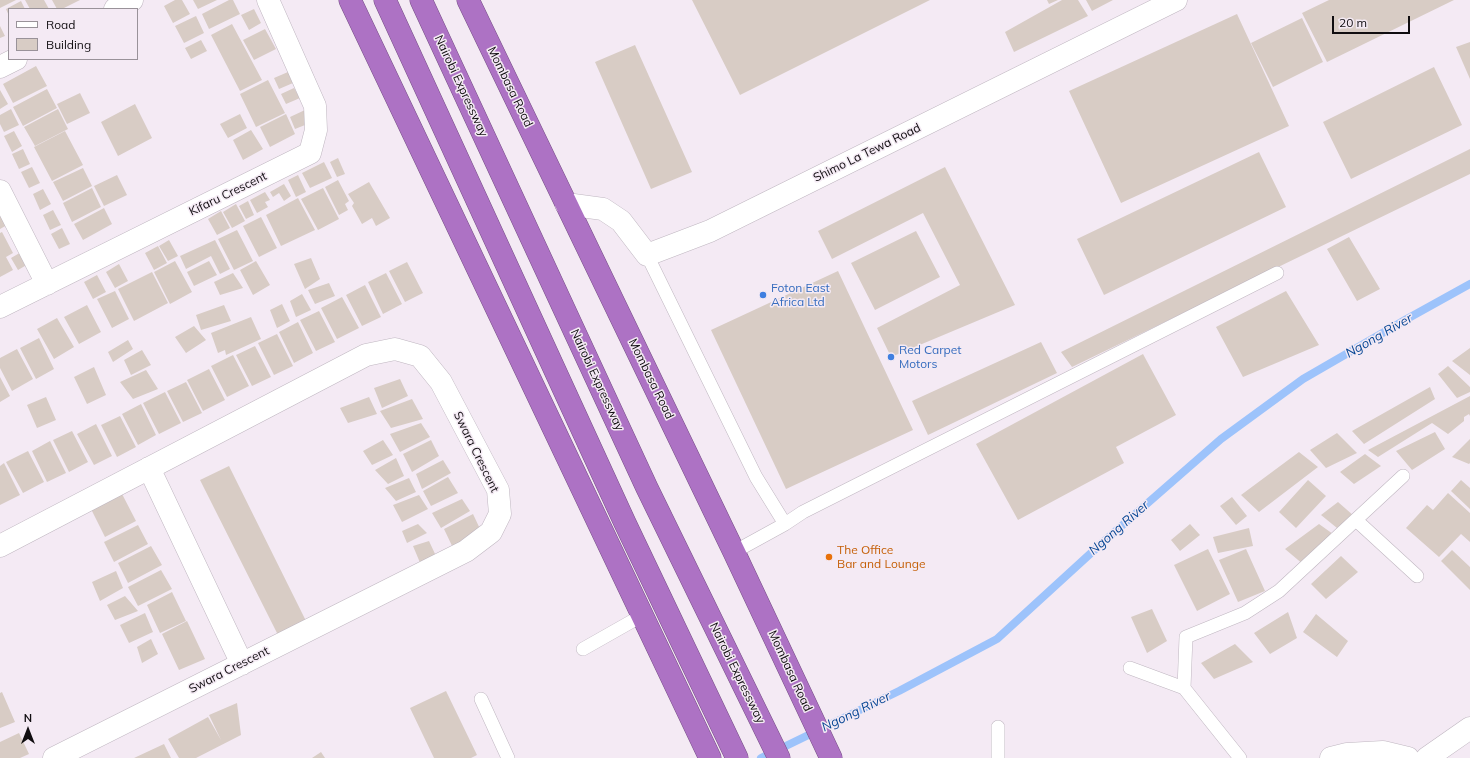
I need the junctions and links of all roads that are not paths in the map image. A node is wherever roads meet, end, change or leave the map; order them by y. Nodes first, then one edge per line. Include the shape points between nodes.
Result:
1 (132, 0) edge
2 (268, 0) edge
3 (350, 0) edge
4 (385, 0) edge
5 (421, 0) edge
6 (468, 0) edge
7 (1176, 0) edge
8 (117, 8) edge
9 (14, 60) edge
10 (0, 67) edge
11 (0, 191) edge
12 (566, 204) junction
13 (647, 255) junction
14 (1277, 273) dead end
15 (47, 284) junction
16 (0, 307) edge
17 (149, 468) junction
18 (1403, 476) dead end
19 (1356, 520) junction
20 (785, 524) junction
21 (0, 546) edge
22 (734, 552) junction
23 (1417, 576) dead end
24 (643, 615) junction
25 (583, 649) dead end
26 (242, 664) junction
27 (1130, 668) dead end
28 (1184, 688) junction
29 (481, 699) dead end
30 (998, 727) dead end
31 (1470, 728) edge
32 (54, 758) edge
33 (508, 758) edge
34 (710, 758) edge
35 (737, 758) edge
36 (779, 758) edge
37 (832, 758) edge
38 (998, 758) edge
39 (1240, 758) edge
40 (1331, 758) edge
41 (1408, 758) edge
42 (1427, 758) edge

1 - 8 street
2 - 15 street, Kifaru Crescent via 314,106 316,130 310,153
3 - 24 highway
4 - 35 highway via 625,523
5 - 36 highway, Nairobi Expressway via 644,480
6 - 12 highway, Mombasa Road
7 - 13 street, Shimo La Tewa Road via 710,231
9 - 10 street
11 - 15 street
12 - 13 street via 604,209 621,221
12 - 22 highway, Mombasa Road
13 - 20 lane via 756,477
14 - 20 lane via 810,509
15 - 16 street, Kifaru Crescent
17 - 21 street, Swara Crescent
17 - 26 street
17 - 26 street, Swara Crescent via 366,355 395,349 420,356 441,382 498,490 500,514 492,532 466,551
18 - 19 lane
19 - 23 lane
19 - 28 lane via 1279,591 1246,613 1186,637
20 - 22 lane
22 - 37 highway, Mombasa Road
24 - 25 lane
24 - 34 highway
26 - 32 street, Swara Crescent
27 - 28 lane
28 - 39 lane
29 - 33 lane
30 - 38 lane
31 - 42 street
40 - 41 street via 1347,754 1383,752

